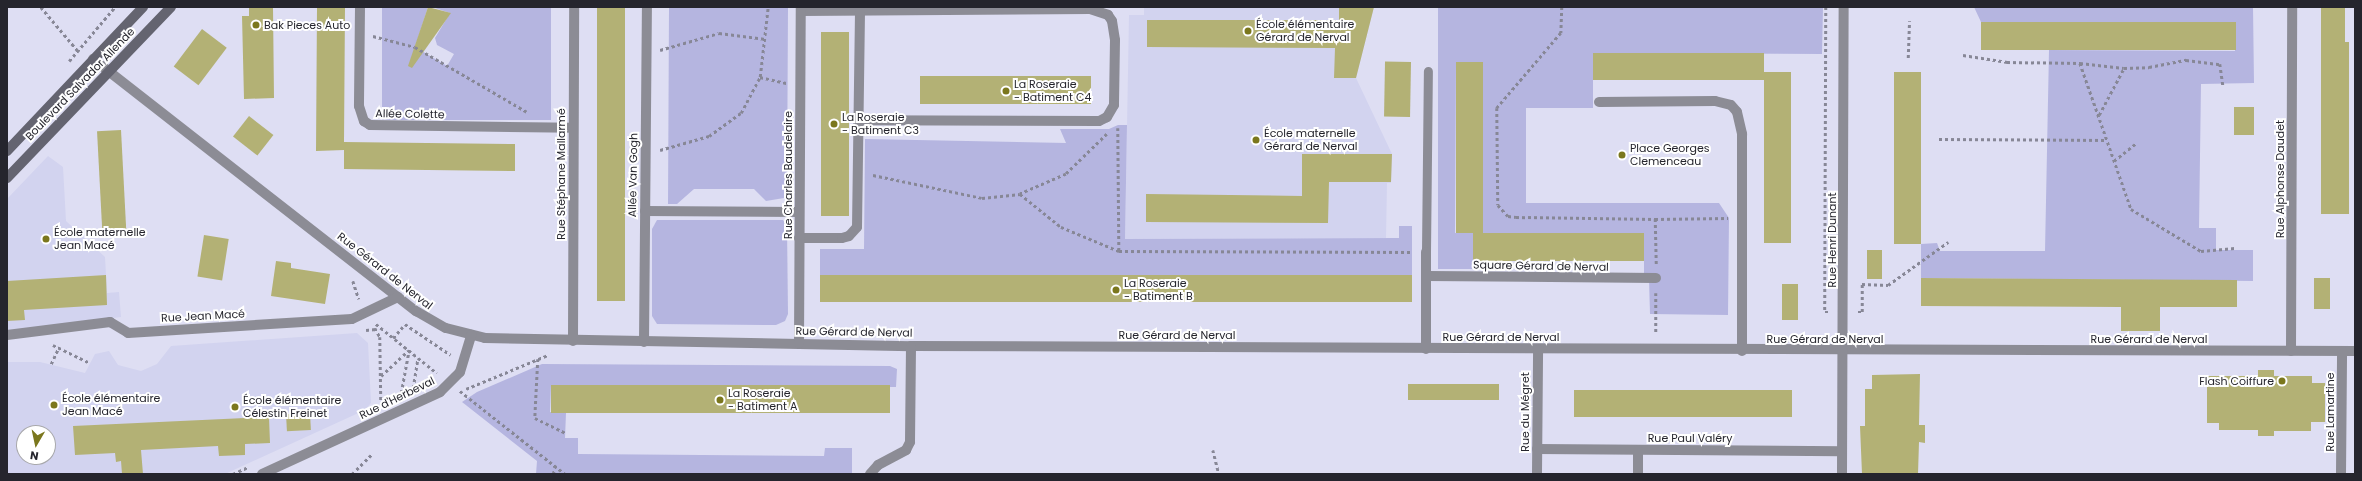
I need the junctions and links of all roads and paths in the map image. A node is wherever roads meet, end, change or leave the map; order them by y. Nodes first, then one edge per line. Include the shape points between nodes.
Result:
1 (41, 7) edge
2 (143, 7) edge
3 (360, 7) edge
4 (574, 7) edge
5 (646, 7) edge
6 (768, 7) edge
7 (1562, 7) edge
8 (1844, 7) edge
9 (2292, 7) edge
10 (168, 8) edge
11 (801, 9) edge
12 (860, 11) junction
13 (1110, 11) edge
14 (1909, 21) dead end
15 (360, 35) junction
16 (765, 39) junction
17 (78, 51) dead end
18 (646, 55) junction
19 (1963, 55) dead end
20 (93, 58) junction
21 (1908, 58) dead end
22 (2080, 63) junction
23 (2124, 68) junction
24 (110, 71) junction
25 (1428, 71) dead end
26 (760, 77) junction
27 (2224, 86) dead end
28 (800, 87) junction
29 (1599, 102) dead end
30 (1112, 111) junction
31 (2098, 116) junction
32 (860, 120) junction
33 (551, 127) junction
34 (573, 128) junction
35 (1939, 139) dead end
36 (2107, 140) junction
37 (2136, 143) dead end
38 (8, 148) edge
39 (646, 154) junction
40 (2114, 161) junction
41 (859, 172) junction
42 (7, 178) edge
43 (1020, 194) junction
44 (645, 211) junction
45 (800, 212) junction
46 (1742, 218) junction
47 (1655, 219) junction
48 (800, 238) junction
49 (1948, 242) dead end
50 (2235, 248) dead end
51 (1119, 251) junction
52 (1426, 252) junction
53 (1426, 276) junction
54 (1656, 278) junction
55 (1874, 284) dead end
56 (398, 297) junction
57 (416, 311) junction
58 (405, 324) junction
59 (68, 327) junction
60 (28, 332) junction
61 (7, 335) edge
62 (471, 335) junction
63 (393, 338) junction
64 (548, 341) junction
65 (573, 341) junction
66 (644, 342) junction
67 (799, 343) junction
68 (911, 346) junction
69 (59, 348) junction
70 (1426, 349) junction
71 (408, 350) junction
72 (1538, 350) junction
73 (1656, 350) junction
74 (1742, 351) junction
75 (1843, 351) junction
76 (2291, 351) junction
77 (2342, 351) junction
78 (2355, 351) edge
79 (418, 358) junction
80 (538, 359) junction
81 (451, 361) dead end
82 (90, 363) dead end
83 (51, 364) dead end
84 (444, 370) dead end
85 (440, 375) junction
86 (380, 377) junction
87 (436, 378) dead end
88 (450, 383) junction
89 (419, 387) dead end
90 (413, 391) junction
91 (461, 392) junction
92 (409, 393) dead end
93 (405, 395) dead end
94 (388, 403) dead end
95 (566, 433) dead end
96 (1537, 449) junction
97 (1213, 450) dead end
98 (1638, 450) junction
99 (1842, 451) junction
100 (372, 454) dead end
101 (555, 466) junction
102 (262, 474) edge
103 (352, 474) edge
104 (553, 474) edge
105 (565, 474) edge
106 (870, 474) edge
107 (1219, 474) edge
108 (1537, 474) edge
109 (1638, 474) edge
110 (1842, 474) edge
111 (2341, 474) edge

1 - 17 path
2 - 20 street, Boulevard Salvador Allende
3 - 15 street, Allée Colette
4 - 34 street, Rue Stéphane Mallarmé
5 - 18 street, Allée Van Gogh
6 - 16 path
7 - 47 path via 1561,33 1497,108 1498,205 1508,216 1516,217
8 - 75 street, Rue Henri Dunant
9 - 76 street, Rue Alphonse Daudet
10 - 24 street, Boulevard Salvador Allende
11 - 12 street
11 - 28 street, Rue Charles Baudelaire
12 - 13 street
12 - 32 street
13 - 30 street via 1115,40
14 - 21 path
15 - 33 path via 382,36 415,47
15 - 33 street, Allée Colette via 359,106 364,121 370,125
16 - 18 path via 719,34
16 - 26 path
18 - 39 street, Allée Van Gogh
19 - 22 path via 2007,62
20 - 24 street, Rue Gérard de Nerval
20 - 38 street, Boulevard Salvador Allende
22 - 23 path
22 - 31 path
23 - 27 path via 2149,67 2186,60 2220,64
23 - 31 path
24 - 42 street, Boulevard Salvador Allende
24 - 56 street, Rue Gérard de Nerval
25 - 52 lane
26 - 28 path
26 - 39 path via 740,113 709,136
28 - 45 street, Rue Charles Baudelaire
29 - 46 street via 1715,101 1731,105 1742,127
30 - 32 street via 1100,121 1090,122
30 - 43 path via 1108,133 1080,162 1066,174
30 - 51 path via 1118,125
31 - 36 path
32 - 41 street
33 - 34 street, Allée Colette
34 - 65 street, Rue Stéphane Mallarmé
35 - 36 path
36 - 40 path
37 - 40 path
39 - 44 street, Allée Van Gogh
40 - 50 path via 2131,209 2201,251
41 - 43 path via 982,198
41 - 48 street via 858,220 854,232 842,238
43 - 51 path via 1061,227
44 - 45 street
44 - 66 street, Allée Van Gogh
45 - 48 street, Rue Charles Baudelaire
46 - 47 path
46 - 74 street
47 - 54 path
48 - 67 street, Rue Charles Baudelaire
49 - 55 path via 1888,285
51 - 52 path
52 - 53 street
53 - 54 street, Square Gérard de Nerval
53 - 70 street
54 - 73 path
56 - 57 street, Rue Gérard de Nerval
56 - 59 street, Rue Jean Macé via 352,319 128,333 110,322
57 - 58 path
57 - 62 street, Rue Gérard de Nerval via 435,323
58 - 63 path
58 - 81 path via 452,356
59 - 60 street, Rue Jean Macé
59 - 69 path
60 - 61 street, Rue Jean Macé
60 - 69 path
62 - 64 street, Rue Gérard de Nerval
62 - 88 street, Rue d'Herbeval via 464,362
63 - 71 path
63 - 86 path via 372,321 380,337
64 - 65 street, Rue Gérard de Nerval
64 - 80 path via 548,355
65 - 66 street, Rue Gérard de Nerval
66 - 67 street, Rue Gérard de Nerval
67 - 68 street, Rue Gérard de Nerval
68 - 70 street, Rue Gérard de Nerval
68 - 106 street via 910,442 906,450 878,465
69 - 82 path
69 - 83 path
70 - 72 street, Rue Gérard de Nerval
71 - 79 path
71 - 86 path
71 - 93 path via 400,397
72 - 73 street, Rue Gérard de Nerval
72 - 96 street, Rue du Mégret
73 - 74 street, Rue Gérard de Nerval
74 - 75 street, Rue Gérard de Nerval
75 - 76 street, Rue Gérard de Nerval
75 - 99 street, Rue Henri Dunant
76 - 77 street, Rue Gérard de Nerval
77 - 78 street, Rue Gérard de Nerval
77 - 111 street, Rue Lamartine
79 - 85 path
79 - 90 path
80 - 91 path
80 - 95 path via 535,418 544,425
84 - 85 path
85 - 87 path
86 - 94 path via 381,407
88 - 91 path
88 - 102 street, Rue d'Herbeval via 430,397
89 - 90 path
90 - 92 path
91 - 101 path
96 - 98 street, Rue Paul Valéry
96 - 108 street, Rue du Mégret
97 - 107 path
98 - 99 street, Rue Paul Valéry
98 - 109 street
99 - 110 street, Rue Henri Dunant
100 - 103 path
101 - 104 path
101 - 105 path

